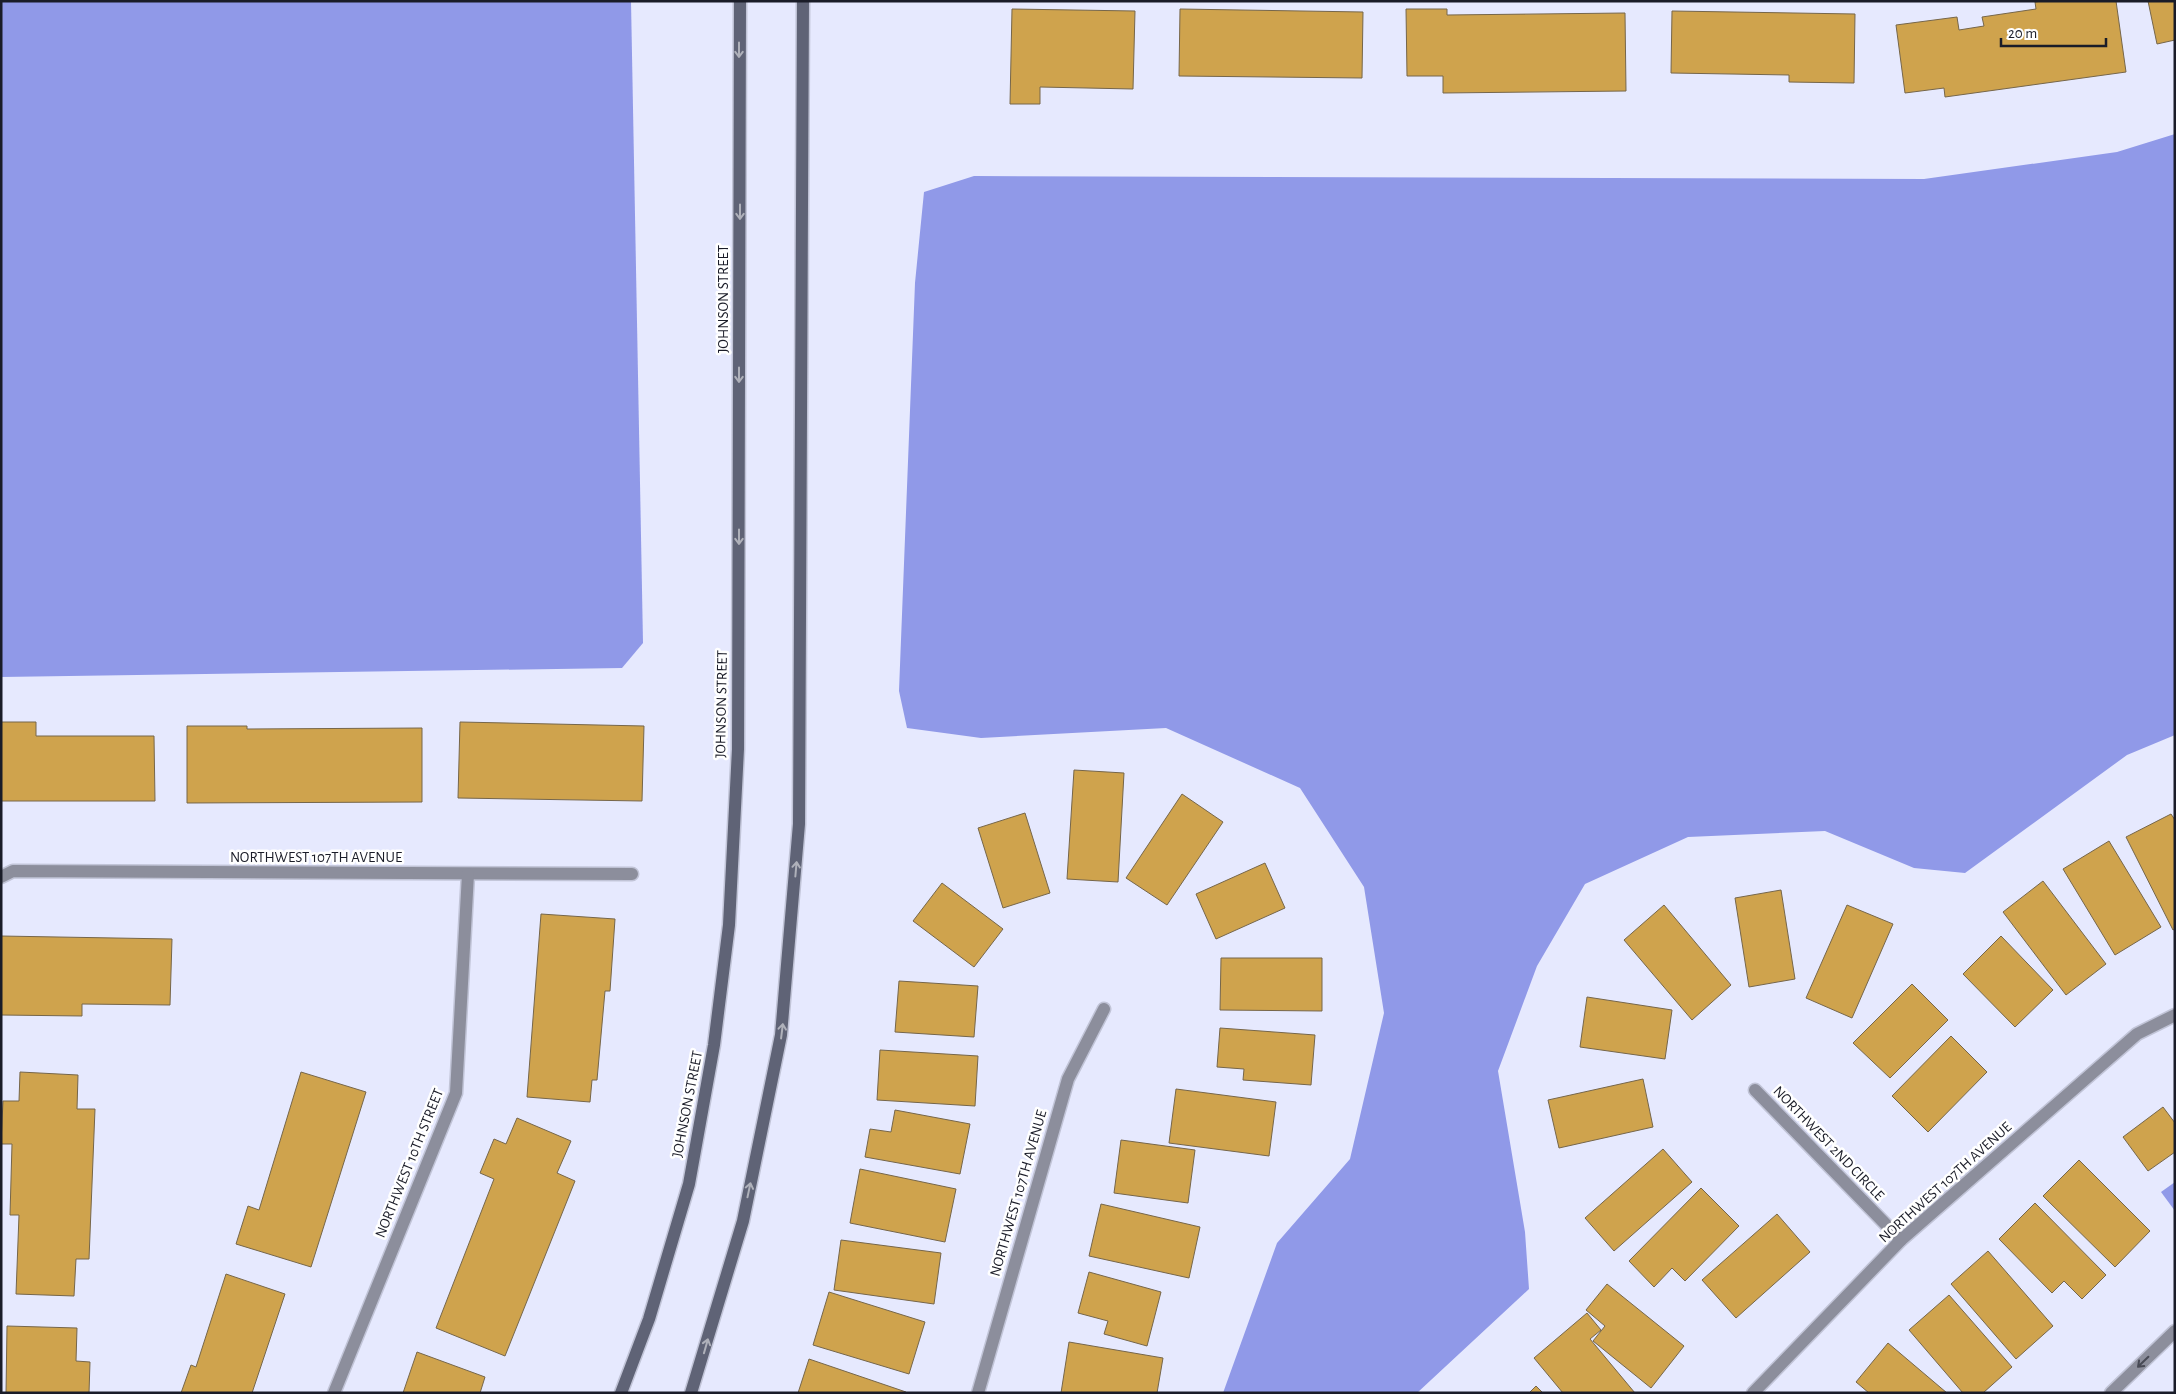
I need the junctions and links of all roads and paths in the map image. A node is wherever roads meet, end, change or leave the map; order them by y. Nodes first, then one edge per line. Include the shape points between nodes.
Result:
1 (740, 1) edge
2 (803, 1) edge
3 (468, 874) junction
4 (632, 874) dead end
5 (1, 877) edge
6 (1104, 1009) dead end
7 (2175, 1014) edge
8 (1755, 1090) dead end
9 (1902, 1240) junction
10 (2175, 1331) edge
11 (334, 1393) edge
12 (621, 1393) edge
13 (691, 1393) edge
14 (978, 1393) edge
15 (1753, 1393) edge
16 (2110, 1393) edge

1 -> 12 street, JOHNSON STREET via 738,749 729,925 714,1045 688,1184 649,1319
13 -> 2 street via 743,1221 782,1035 799,824
3 - 4 street, NORTHWEST 107TH AVENUE
3 - 5 street, NORTHWEST 107TH AVENUE via 13,871
3 - 11 street, NORTHWEST 10TH STREET via 456,1093
6 - 14 street, NORTHWEST 107TH AVENUE via 1068,1079
7 - 9 street, NORTHWEST 107TH AVENUE via 2137,1034
8 - 9 street, NORTHWEST 2ND CIRCLE
9 - 15 street, NORTHWEST 107TH AVENUE
10 -> 16 street

